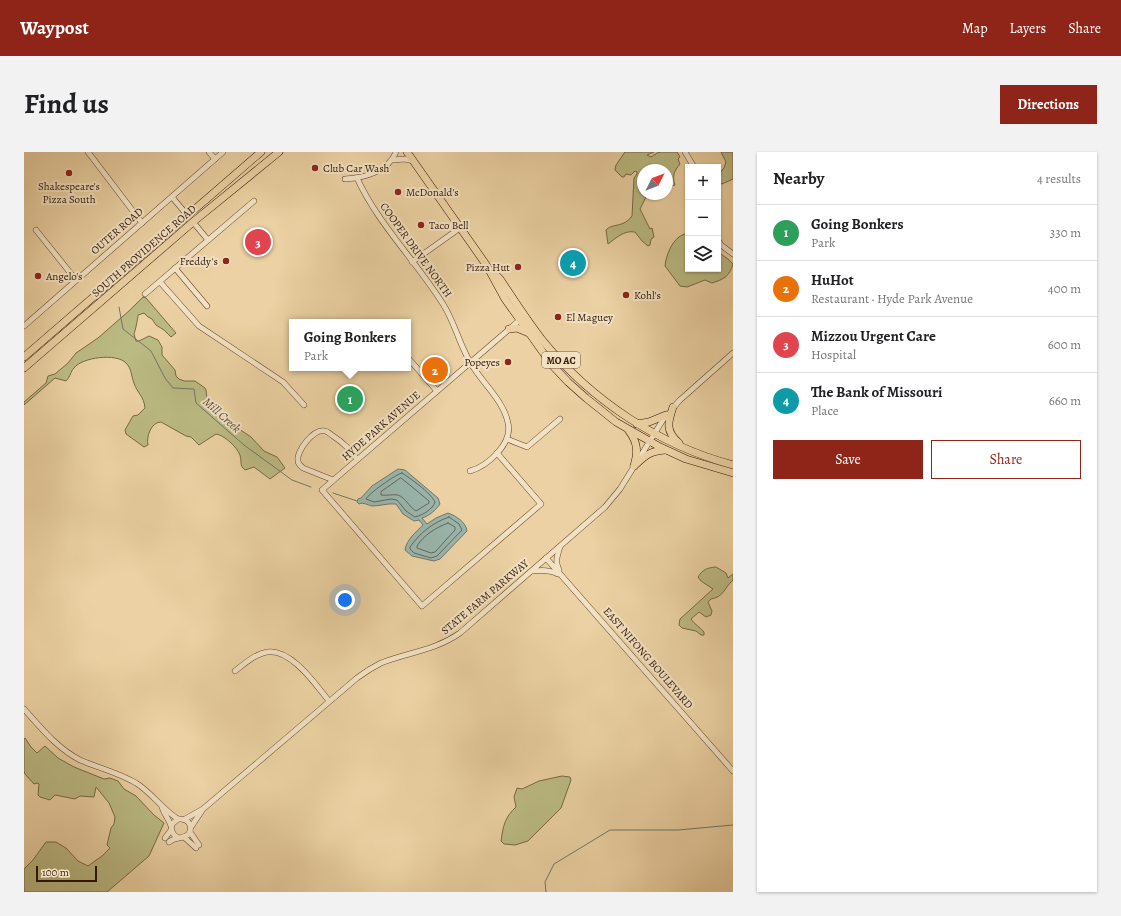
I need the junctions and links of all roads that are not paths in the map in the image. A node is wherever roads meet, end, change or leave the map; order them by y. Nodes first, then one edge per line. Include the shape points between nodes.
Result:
1 (88, 152) edge
2 (209, 152) edge
3 (261, 152) edge
4 (279, 152) edge
5 (396, 152) edge
6 (407, 152) edge
7 (685, 152) edge
8 (221, 153) edge
9 (215, 159) junction
10 (393, 160) junction
11 (414, 161) junction
12 (692, 164) edge
13 (231, 178) junction
14 (357, 178) junction
15 (345, 179) dead end
16 (172, 197) junction
17 (254, 201) dead end
18 (188, 216) junction
19 (193, 222) junction
20 (142, 223) junction
21 (460, 228) junction
22 (36, 230) dead end
23 (208, 240) junction
24 (721, 246) edge
25 (733, 254) edge
26 (152, 258) junction
27 (412, 262) junction
28 (175, 268) junction
29 (76, 280) junction
30 (160, 282) junction
31 (145, 294) dead end
32 (207, 306) dead end
33 (523, 317) junction
34 (24, 326) edge
35 (509, 329) junction
36 (530, 334) junction
37 (733, 353) edge
38 (24, 357) edge
39 (411, 361) edge
40 (470, 362) junction
41 (24, 368) edge
42 (437, 391) junction
43 (304, 405) dead end
44 (674, 406) junction
45 (666, 415) junction
46 (560, 419) dead end
47 (637, 424) junction
48 (627, 428) junction
49 (654, 434) junction
50 (507, 440) junction
51 (650, 441) junction
52 (683, 448) junction
53 (666, 450) junction
54 (497, 453) junction
55 (357, 459) junction
56 (733, 465) edge
57 (634, 466) junction
58 (470, 471) dead end
59 (733, 473) edge
60 (333, 480) junction
61 (560, 546) junction
62 (546, 558) junction
63 (532, 571) junction
64 (561, 575) junction
65 (235, 671) dead end
66 (329, 700) junction
67 (24, 709) edge
68 (733, 772) edge
69 (162, 807) junction
70 (203, 809) junction
71 (178, 819) junction
72 (185, 819) junction
73 (171, 828) junction
74 (190, 829) junction
75 (177, 837) junction
76 (184, 838) junction

1 - 20 street
2 - 9 street
3 - 13 main road, SOUTH PROVIDENCE ROAD
4 - 19 main road, SOUTH PROVIDENCE ROAD
5 - 10 street
6 - 11 main road, MO AC
7 - 12 street
8 - 9 street, OUTER ROAD
9 - 16 street, OUTER ROAD
10 - 11 street
10 - 14 street via 380,170
11 - 21 main road, MO AC
13 - 18 main road, SOUTH PROVIDENCE ROAD
13 - 19 main road via 226,188 198,212
14 - 15 street
14 - 27 street, COOPER DRIVE NORTH via 365,195
16 - 18 street
16 - 20 street, OUTER ROAD
17 - 23 street
18 - 26 main road via 187,222 155,250
18 - 38 main road, SOUTH PROVIDENCE ROAD
19 - 23 street
19 - 26 main road, SOUTH PROVIDENCE ROAD
20 - 29 street, OUTER ROAD
21 - 27 street
21 - 33 main road, MO AC via 487,266 505,299
22 - 29 street
23 - 28 street
24 - 25 street
26 - 41 main road, SOUTH PROVIDENCE ROAD
27 - 40 street, COOPER DRIVE NORTH via 444,305
28 - 30 street
28 - 32 street
29 - 34 street, OUTER ROAD
30 - 31 street
30 - 43 street via 199,326 283,382
33 - 35 street, HYDE PARK AVENUE
33 - 36 main road, MO AC
33 - 47 main road, MO AC via 578,379
35 - 36 main road via 520,328
35 - 40 street, HYDE PARK AVENUE
36 - 48 main road, MO AC via 568,382 602,412
37 - 44 street, STATE FARM PARKWAY
39 - 42 street
40 - 42 street, HYDE PARK AVENUE
40 - 50 street, COOPER DRIVE NORTH via 505,411 509,424
42 - 55 street, HYDE PARK AVENUE
44 - 45 street, STATE FARM PARKWAY
44 - 52 main road via 668,422 669,428 671,435
45 - 47 main road
45 - 49 street, STATE FARM PARKWAY
46 - 50 street via 528,447
47 - 49 main road, MO AC
48 - 51 main road, MO AC
48 - 57 main road via 636,441 637,455
49 - 51 street, STATE FARM PARKWAY
49 - 52 main road, MO AC
50 - 54 street
51 - 53 main road, MO AC
51 - 57 street, STATE FARM PARKWAY
52 - 56 main road, MO AC
53 - 57 main road via 647,454
53 - 59 main road, MO AC via 686,459
54 - 58 street via 478,469
54 - 60 street, HYDE PARK AVENUE via 541,504 422,606 322,490
55 - 60 street, HYDE PARK AVENUE
55 - 60 street via 345,443 324,431 317,431 310,437 298,454 300,466
57 - 61 street, STATE FARM PARKWAY via 605,507
61 - 62 street, STATE FARM PARKWAY
61 - 64 street via 556,565
62 - 63 street, STATE FARM PARKWAY
62 - 64 street, EAST NIFONG BOULEVARD
63 - 64 street via 546,570
63 - 66 street, STATE FARM PARKWAY via 448,642 382,663 357,678
64 - 68 street, EAST NIFONG BOULEVARD
65 - 66 street via 251,659 268,652 280,654 291,659 302,669
66 - 70 street, STATE FARM PARKWAY
67 - 69 street via 65,751 80,760 135,782
69 - 71 street
69 - 73 street via 170,820
70 - 72 street, STATE FARM PARKWAY
70 - 74 street, STATE FARM PARKWAY
71 - 72 street
71 - 73 street
72 - 74 street
73 - 75 street
73 - 75 street via 167,840
74 - 76 street
74 - 76 street via 197,847
75 - 76 street

